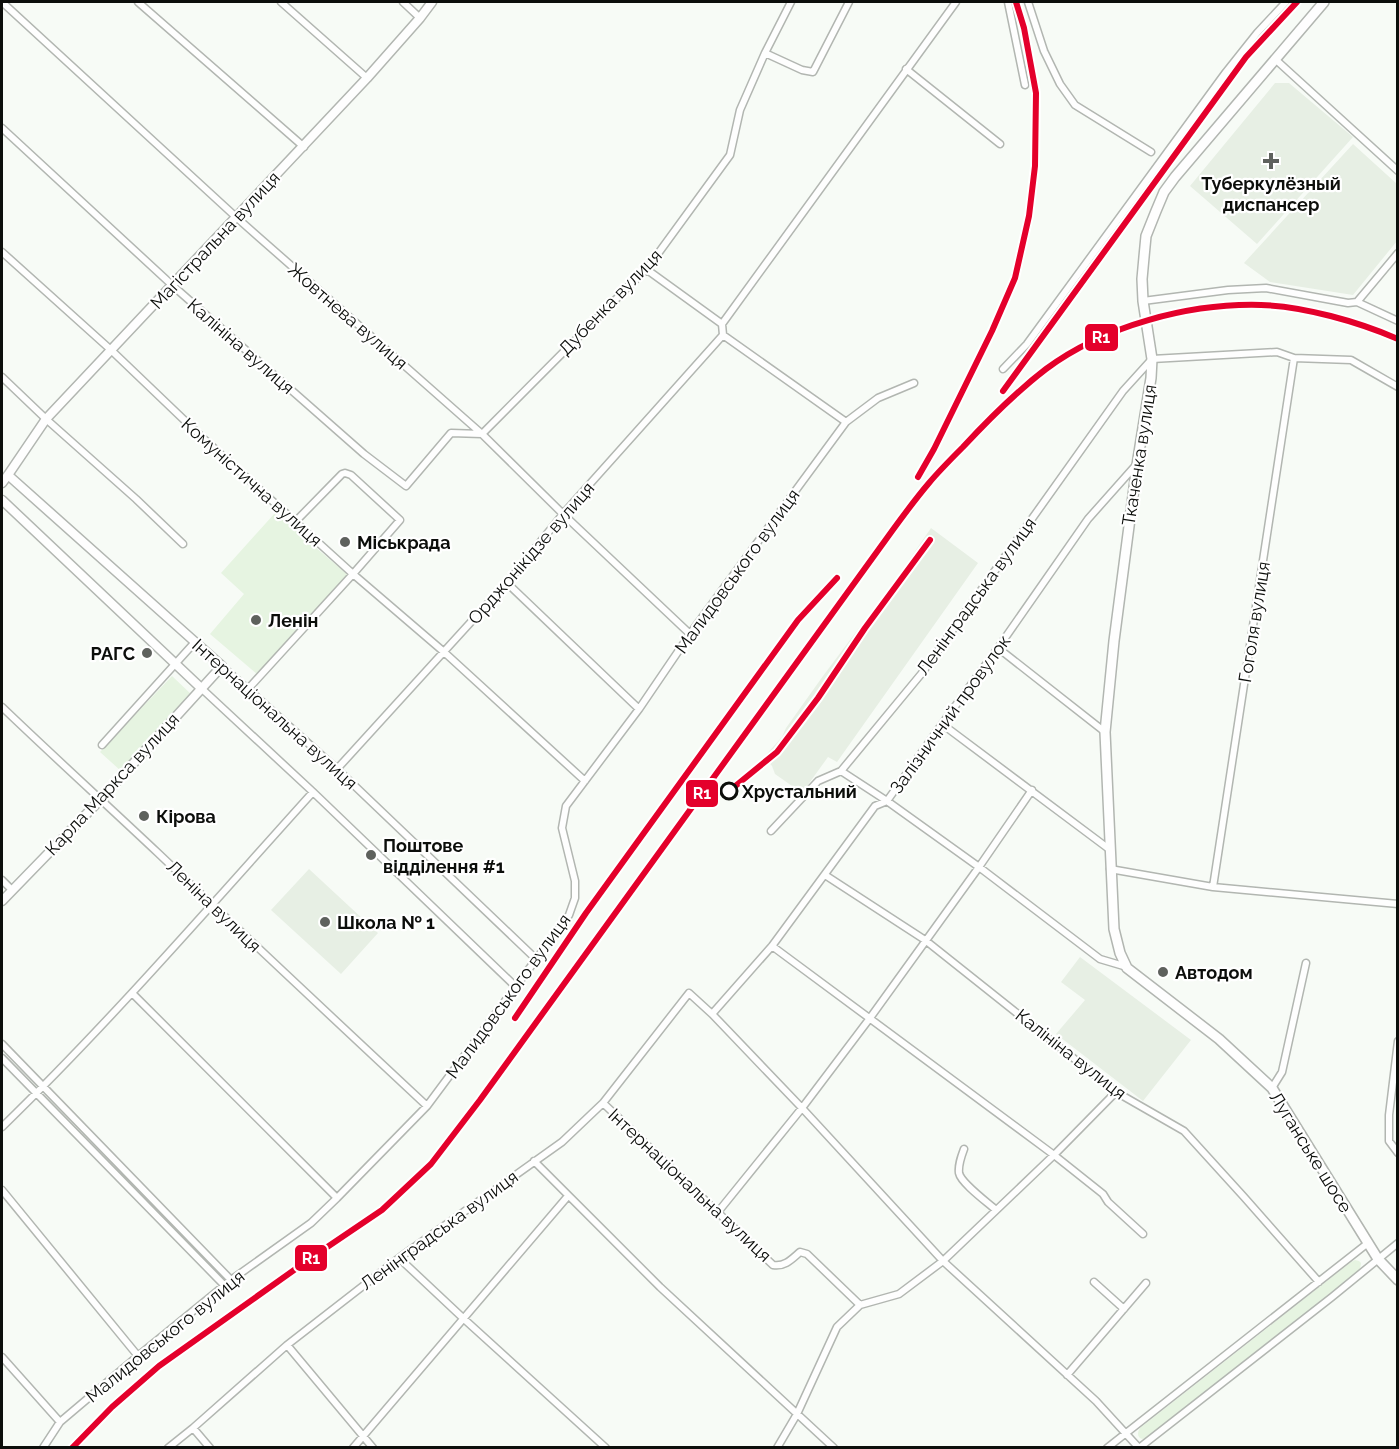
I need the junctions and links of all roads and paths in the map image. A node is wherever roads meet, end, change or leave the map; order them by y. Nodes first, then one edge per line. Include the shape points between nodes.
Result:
1 (2, 2) edge
2 (138, 2) edge
3 (281, 2) edge
4 (403, 2) edge
5 (432, 2) edge
6 (791, 2) edge
7 (849, 2) edge
8 (956, 2) edge
9 (1008, 2) edge
10 (1028, 2) edge
11 (1286, 2) edge
12 (1321, 4) edge
13 (420, 18) junction
14 (765, 54) junction
15 (1275, 59) junction
16 (906, 69) junction
17 (367, 78) junction
18 (1025, 85) dead end
19 (2, 128) edge
20 (1000, 144) dead end
21 (304, 147) junction
22 (1151, 152) dead end
23 (1398, 171) edge
24 (236, 217) junction
25 (2, 252) edge
26 (1398, 253) edge
27 (646, 269) junction
28 (172, 285) junction
29 (1143, 301) junction
30 (1357, 303) junction
31 (1398, 321) edge
32 (722, 324) junction
33 (723, 335) junction
34 (111, 350) junction
35 (1294, 358) junction
36 (1152, 359) junction
37 (1003, 369) dead end
38 (2, 377) edge
39 (914, 383) dead end
40 (1398, 387) edge
41 (46, 419) junction
42 (846, 422) junction
43 (482, 434) junction
44 (1137, 465) junction
45 (8, 475) junction
46 (2, 483) edge
47 (2, 500) edge
48 (562, 514) junction
49 (295, 522) junction
50 (183, 544) dead end
51 (353, 574) junction
52 (507, 583) junction
53 (690, 634) junction
54 (195, 642) junction
55 (998, 648) junction
56 (444, 652) junction
57 (175, 665) junction
58 (222, 666) junction
59 (201, 688) junction
60 (248, 688) junction
61 (2, 707) edge
62 (639, 709) junction
63 (942, 724) junction
64 (1105, 732) junction
65 (102, 746) dead end
66 (337, 769) junction
67 (841, 771) junction
68 (585, 781) junction
69 (1032, 790) junction
70 (313, 792) junction
71 (101, 800) junction
72 (887, 801) junction
73 (771, 831) dead end
74 (1109, 849) junction
75 (979, 867) junction
76 (1110, 869) junction
77 (825, 875) junction
78 (2, 880) edge
79 (1213, 887) junction
80 (12, 890) junction
81 (2, 901) edge
82 (212, 904) junction
83 (1398, 904) edge
84 (926, 940) junction
85 (772, 946) junction
86 (536, 959) junction
87 (1306, 963) dead end
88 (1127, 968) junction
89 (515, 986) junction
90 (132, 993) junction
91 (712, 1014) junction
92 (870, 1018) junction
93 (1398, 1041) edge
94 (2, 1044) edge
95 (2, 1058) edge
96 (42, 1086) junction
97 (1272, 1088) junction
98 (1116, 1092) junction
99 (36, 1093) junction
100 (603, 1103) junction
101 (427, 1106) junction
102 (802, 1108) junction
103 (2, 1127) edge
104 (964, 1149) dead end
105 (1398, 1152) edge
106 (1054, 1155) junction
107 (534, 1161) junction
108 (2, 1190) edge
109 (568, 1196) junction
110 (338, 1198) junction
111 (996, 1210) junction
112 (718, 1212) junction
113 (1143, 1234) dead end
114 (1368, 1243) junction
115 (1398, 1243) edge
116 (399, 1258) junction
117 (1378, 1259) junction
118 (943, 1261) junction
119 (231, 1280) junction
120 (1398, 1280) edge
121 (1094, 1282) dead end
122 (1319, 1282) junction
123 (1146, 1283) dead end
124 (225, 1286) junction
125 (860, 1305) junction
126 (1124, 1309) junction
127 (464, 1319) junction
128 (286, 1345) junction
129 (138, 1356) junction
130 (2, 1357) edge
131 (1067, 1375) junction
132 (797, 1414) junction
133 (60, 1422) junction
134 (193, 1428) junction
135 (1125, 1433) junction
136 (363, 1436) junction
137 (44, 1448) edge
138 (168, 1448) edge
139 (210, 1448) edge
140 (353, 1448) edge
141 (373, 1448) edge
142 (606, 1448) edge
143 (777, 1448) edge
144 (834, 1448) edge
145 (1107, 1448) edge
146 (1139, 1448) edge

1 - 24 street, Жовтнева вулиця
2 - 21 street
3 - 17 street
4 - 13 street
5 - 13 street, Магістральна вулиця
6 - 14 street, Дубенка вулиця
7 - 14 street via 813,72
8 - 16 street
9 - 18 street
10 - 22 street via 1044,51 1075,105
11 - 37 street via 1226,72 1027,344
12 - 15 main road, Ткаченка вулиця
13 - 17 street, Магістральна вулиця
14 - 27 street, Дубенка вулиця via 740,110 730,155
15 - 23 street
15 - 29 main road, Ткаченка вулиця via 1164,192 1146,236
16 - 20 street
16 - 32 street
17 - 21 street, Магістральна вулиця
19 - 28 street, Калініна вулиця
21 - 24 street, Магістральна вулиця
24 - 28 street, Магістральна вулиця
24 - 43 street, Жовтнева вулиця
25 - 34 street, Комуністична вулиця
26 - 30 street
27 - 32 street
27 - 43 street, Дубенка вулиця
28 - 34 street, Магістральна вулиця
28 - 43 street, Калініна вулиця via 364,454 406,486 451,433
29 - 30 street via 1266,288
29 - 36 main road, Ткаченка вулиця
30 - 31 street
32 - 33 street
33 - 42 street
33 - 48 street, Орджонікідзе вулиця
34 - 41 street, Магістральна вулиця
34 - 49 street, Комуністична вулиця
35 - 36 street via 1277,352
35 - 40 street via 1351,360
35 - 79 street, Гоголя вулиця
36 - 44 main road, Ткаченка вулиця
36 - 67 street, Ленінградська вулиця via 1118,398 922,673
38 - 41 street
39 - 42 street, Малидовського вулиця via 878,398
41 - 45 street, Магістральна вулиця
41 - 50 street
42 - 53 street, Малидовського вулиця
43 - 48 street, Жовтнева вулиця
44 - 55 street, Залізничний провулок via 1088,519
44 - 64 main road, Ткаченка вулиця
45 - 46 street, Магістральна вулиця
45 - 54 street, Інтернаціональна вулиця
47 - 57 street, Інтернаціональна вулиця
48 - 52 street, Орджонікідзе вулиця
48 - 53 street, Жовтнева вулиця
49 - 51 street, Комуністична вулиця
49 - 51 street via 342,474 351,475 400,520
51 - 56 street, Комуністична вулиця
51 - 60 street
52 - 56 street, Орджонікідзе вулиця
52 - 62 street
53 - 62 street, Малидовського вулиця
54 - 57 street
54 - 58 street, Інтернаціональна вулиця
55 - 63 street, Залізничний провулок
55 - 64 street
56 - 66 street, Орджонікідзе вулиця
56 - 68 street, Комуністична вулиця
57 - 59 street, Інтернаціональна вулиця
57 - 65 street
58 - 59 street, Карла Маркса вулиця
58 - 60 street, Інтернаціональна вулиця
59 - 70 street, Інтернаціональна вулиця
59 - 71 street, Карла Маркса вулиця
60 - 66 street, Інтернаціональна вулиця
61 - 71 street, Леніна вулиця
62 - 68 street, Малидовського вулиця
63 - 69 street
63 - 72 street, Залізничний провулок
64 - 74 main road, Ткаченка вулиця
66 - 86 street, Інтернаціональна вулиця
67 - 72 street
67 - 73 street, Ленінградська вулиця via 818,781
68 - 86 street, Малидовського вулиця via 566,806 562,828 575,881 575,898 569,915
69 - 74 street
69 - 75 street
70 - 82 street
70 - 89 street, Інтернаціональна вулиця
71 - 80 street, Карла Маркса вулиця
71 - 82 street, Леніна вулиця
72 - 75 street
72 - 77 street, Залізничний провулок via 875,806
74 - 76 main road, Ткаченка вулиця
75 - 84 street
75 - 88 street via 1100,959
76 - 79 street
76 - 88 main road, Ткаченка вулиця via 1114,928
77 - 84 street, Калініна вулиця
77 - 85 street, Залізничний провулок
78 - 80 street
79 - 83 street
80 - 81 street, Карла Маркса вулиця
82 - 90 street
82 - 101 street, Леніна вулиця
84 - 92 street
84 - 98 street, Калініна вулиця
85 - 91 street, Залізничний провулок
85 - 92 street
86 - 89 street, Малидовського вулиця
87 - 97 street via 1282,1072
88 - 97 main road, Луганське шосе via 1219,1039
89 - 101 street, Малидовського вулиця
90 - 96 street
90 - 110 street
91 - 100 street, Ленінградська вулиця via 689,993
91 - 102 street
92 - 102 street
92 - 106 street
93 - 105 street via 1389,1115 1389,1141
94 - 96 street
95 - 99 street
96 - 99 street
96 - 119 street
97 - 114 main road, Луганське шосе
98 - 106 street
98 - 122 street, Калініна вулиця via 1184,1131
99 - 103 street
99 - 124 street
100 - 107 street, Ленінградська вулиця
100 - 112 street, Інтернаціональна вулиця
101 - 110 street, Малидовського вулиця
102 - 112 street
102 - 118 street
104 - 111 street via 959,1174
106 - 111 street
106 - 113 street via 1103,1194
107 - 109 street
107 - 116 street, Ленінградська вулиця
108 - 129 street
109 - 127 street
109 - 132 street
110 - 119 street, Малидовського вулиця
111 - 118 street
112 - 125 street, Інтернаціональна вулиця via 773,1265 788,1262 800,1252 807,1254
114 - 117 main road, Луганське шосе
114 - 122 street
115 - 117 street
116 - 127 street
116 - 128 street, Ленінградська вулиця
117 - 120 main road, Луганське шосе
117 - 146 street
118 - 125 street via 899,1294
118 - 131 street
119 - 124 street, Малидовського вулиця
121 - 126 street
122 - 135 street
123 - 126 street
124 - 129 street, Малидовського вулиця
125 - 132 street via 837,1327
126 - 131 street
127 - 136 street
127 - 142 street
128 - 134 street, Ленінградська вулиця
128 - 136 street
129 - 133 street, Малидовського вулиця
130 - 133 street
131 - 135 street
132 - 143 street
132 - 144 street
133 - 137 street, Малидовського вулиця
134 - 138 street, Ленінградська вулиця
134 - 139 street
135 - 145 street
135 - 146 street
136 - 140 street
136 - 141 street

